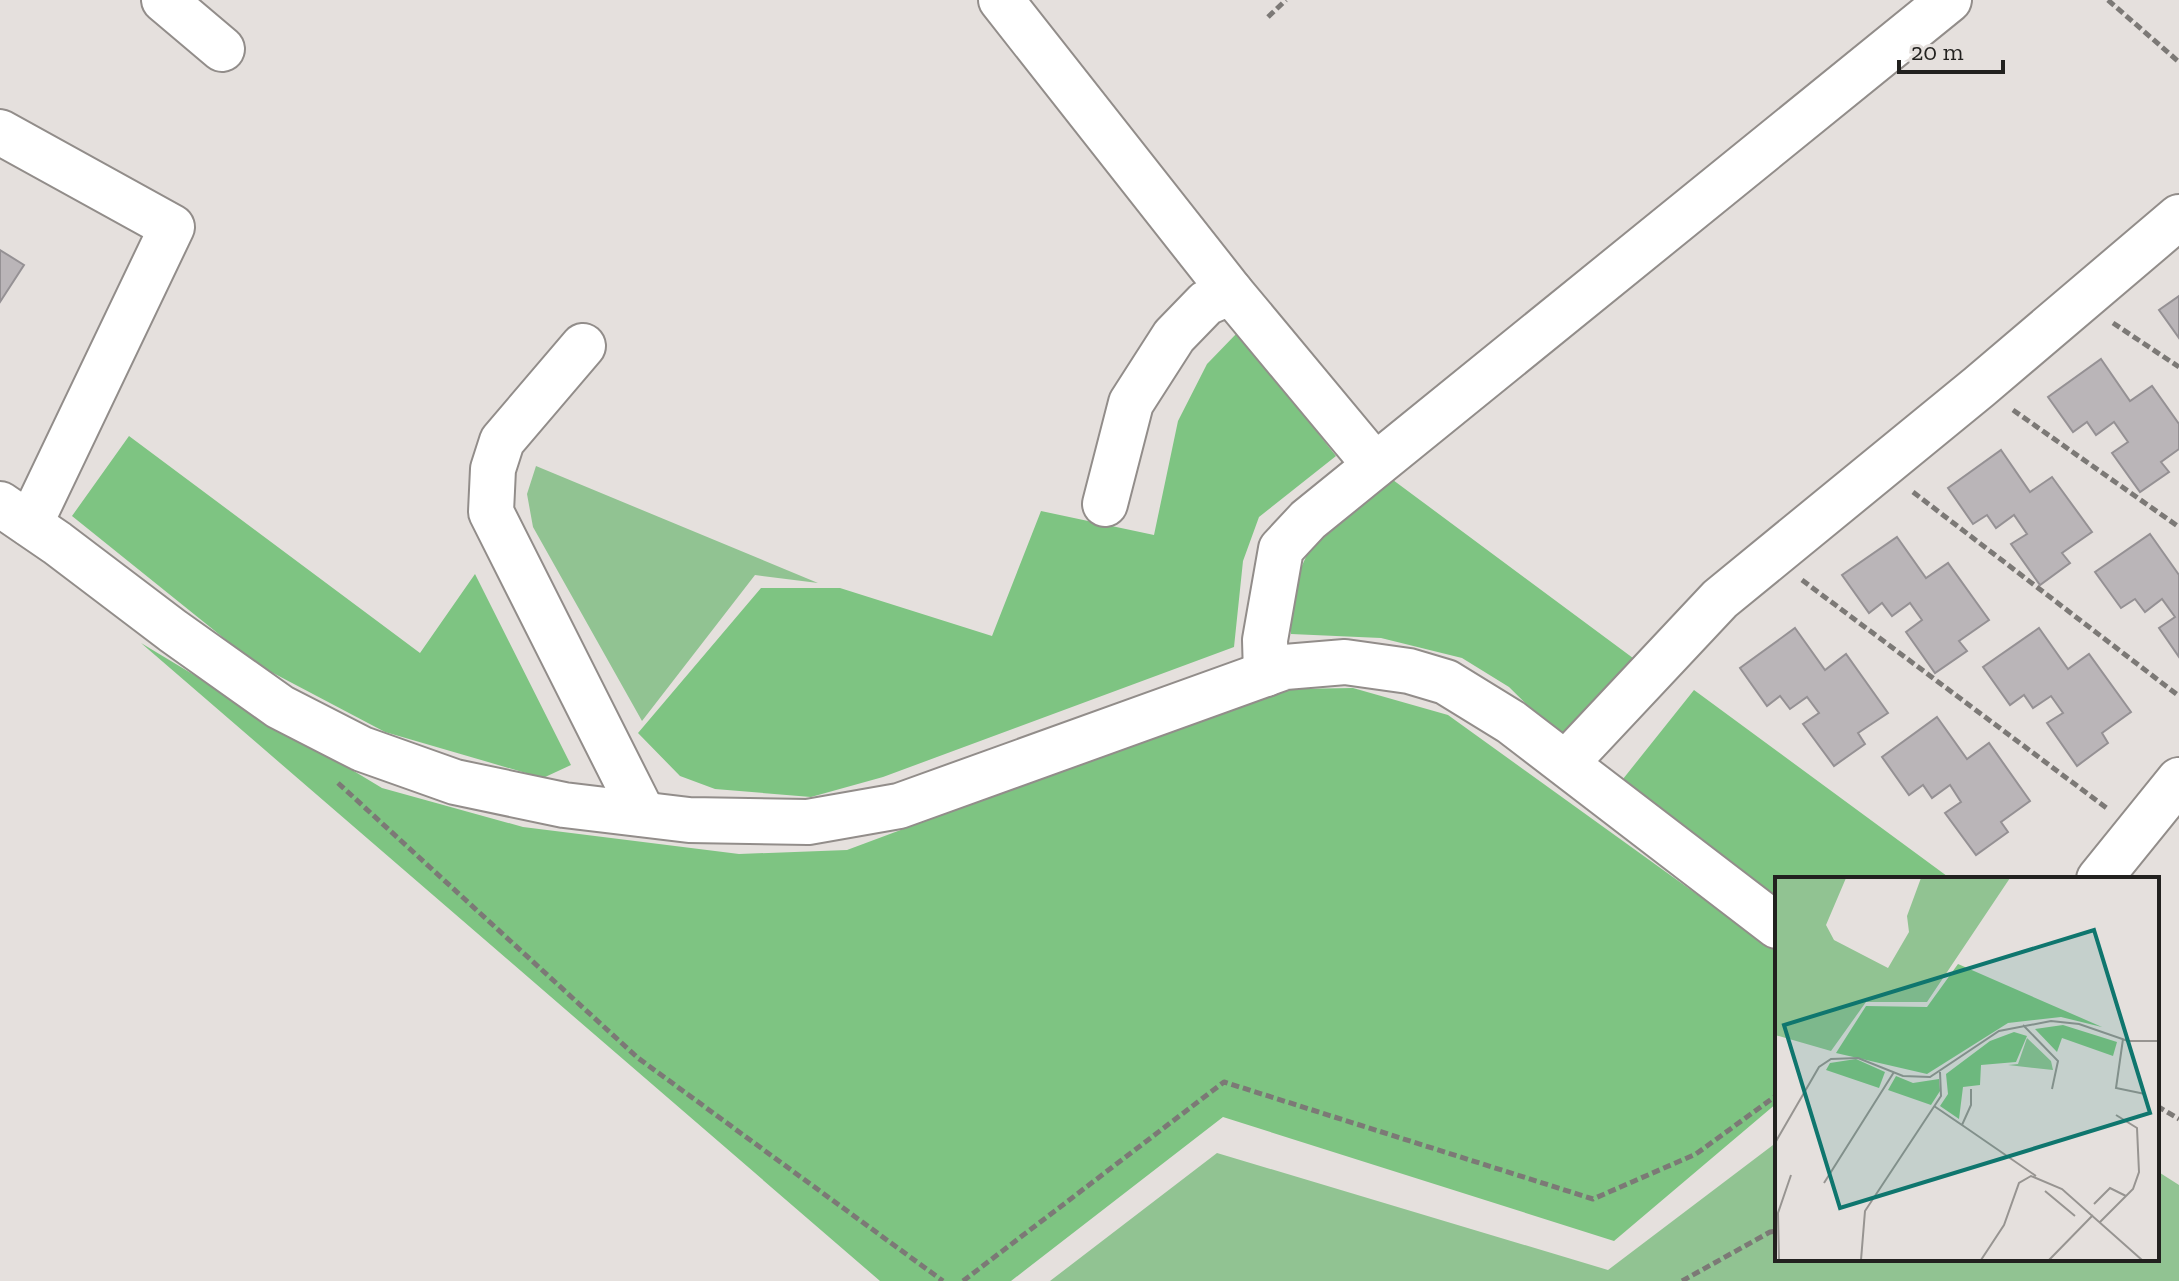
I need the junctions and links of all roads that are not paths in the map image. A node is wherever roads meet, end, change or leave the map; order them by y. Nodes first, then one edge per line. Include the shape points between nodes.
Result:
1 (164, 0) edge
2 (1001, 0) edge
3 (1949, 0) edge
4 (222, 49) dead end
5 (0, 132) edge
6 (2179, 217) edge
7 (1231, 292) junction
8 (583, 346) dead end
9 (1375, 465) junction
10 (1105, 504) dead end
11 (15, 514) edge
12 (1266, 674) junction
13 (1566, 763) junction
14 (2179, 780) edge
15 (643, 814) junction
16 (2101, 877) edge
17 (1775, 924) edge

1 - 4 street
2 - 7 street
3 - 9 street
5 - 11 street via 172,227
6 - 13 street via 1720,599
7 - 9 street
7 - 10 street via 1206,303 1174,336 1131,403
8 - 15 street via 502,441 493,469 491,512
9 - 12 street via 1281,549 1265,640
11 - 15 street via 280,707 362,749 455,782 564,805
12 - 13 street via 1285,667 1345,662 1409,671 1446,682
12 - 15 street via 899,806 808,822
13 - 17 street
14 - 16 street

